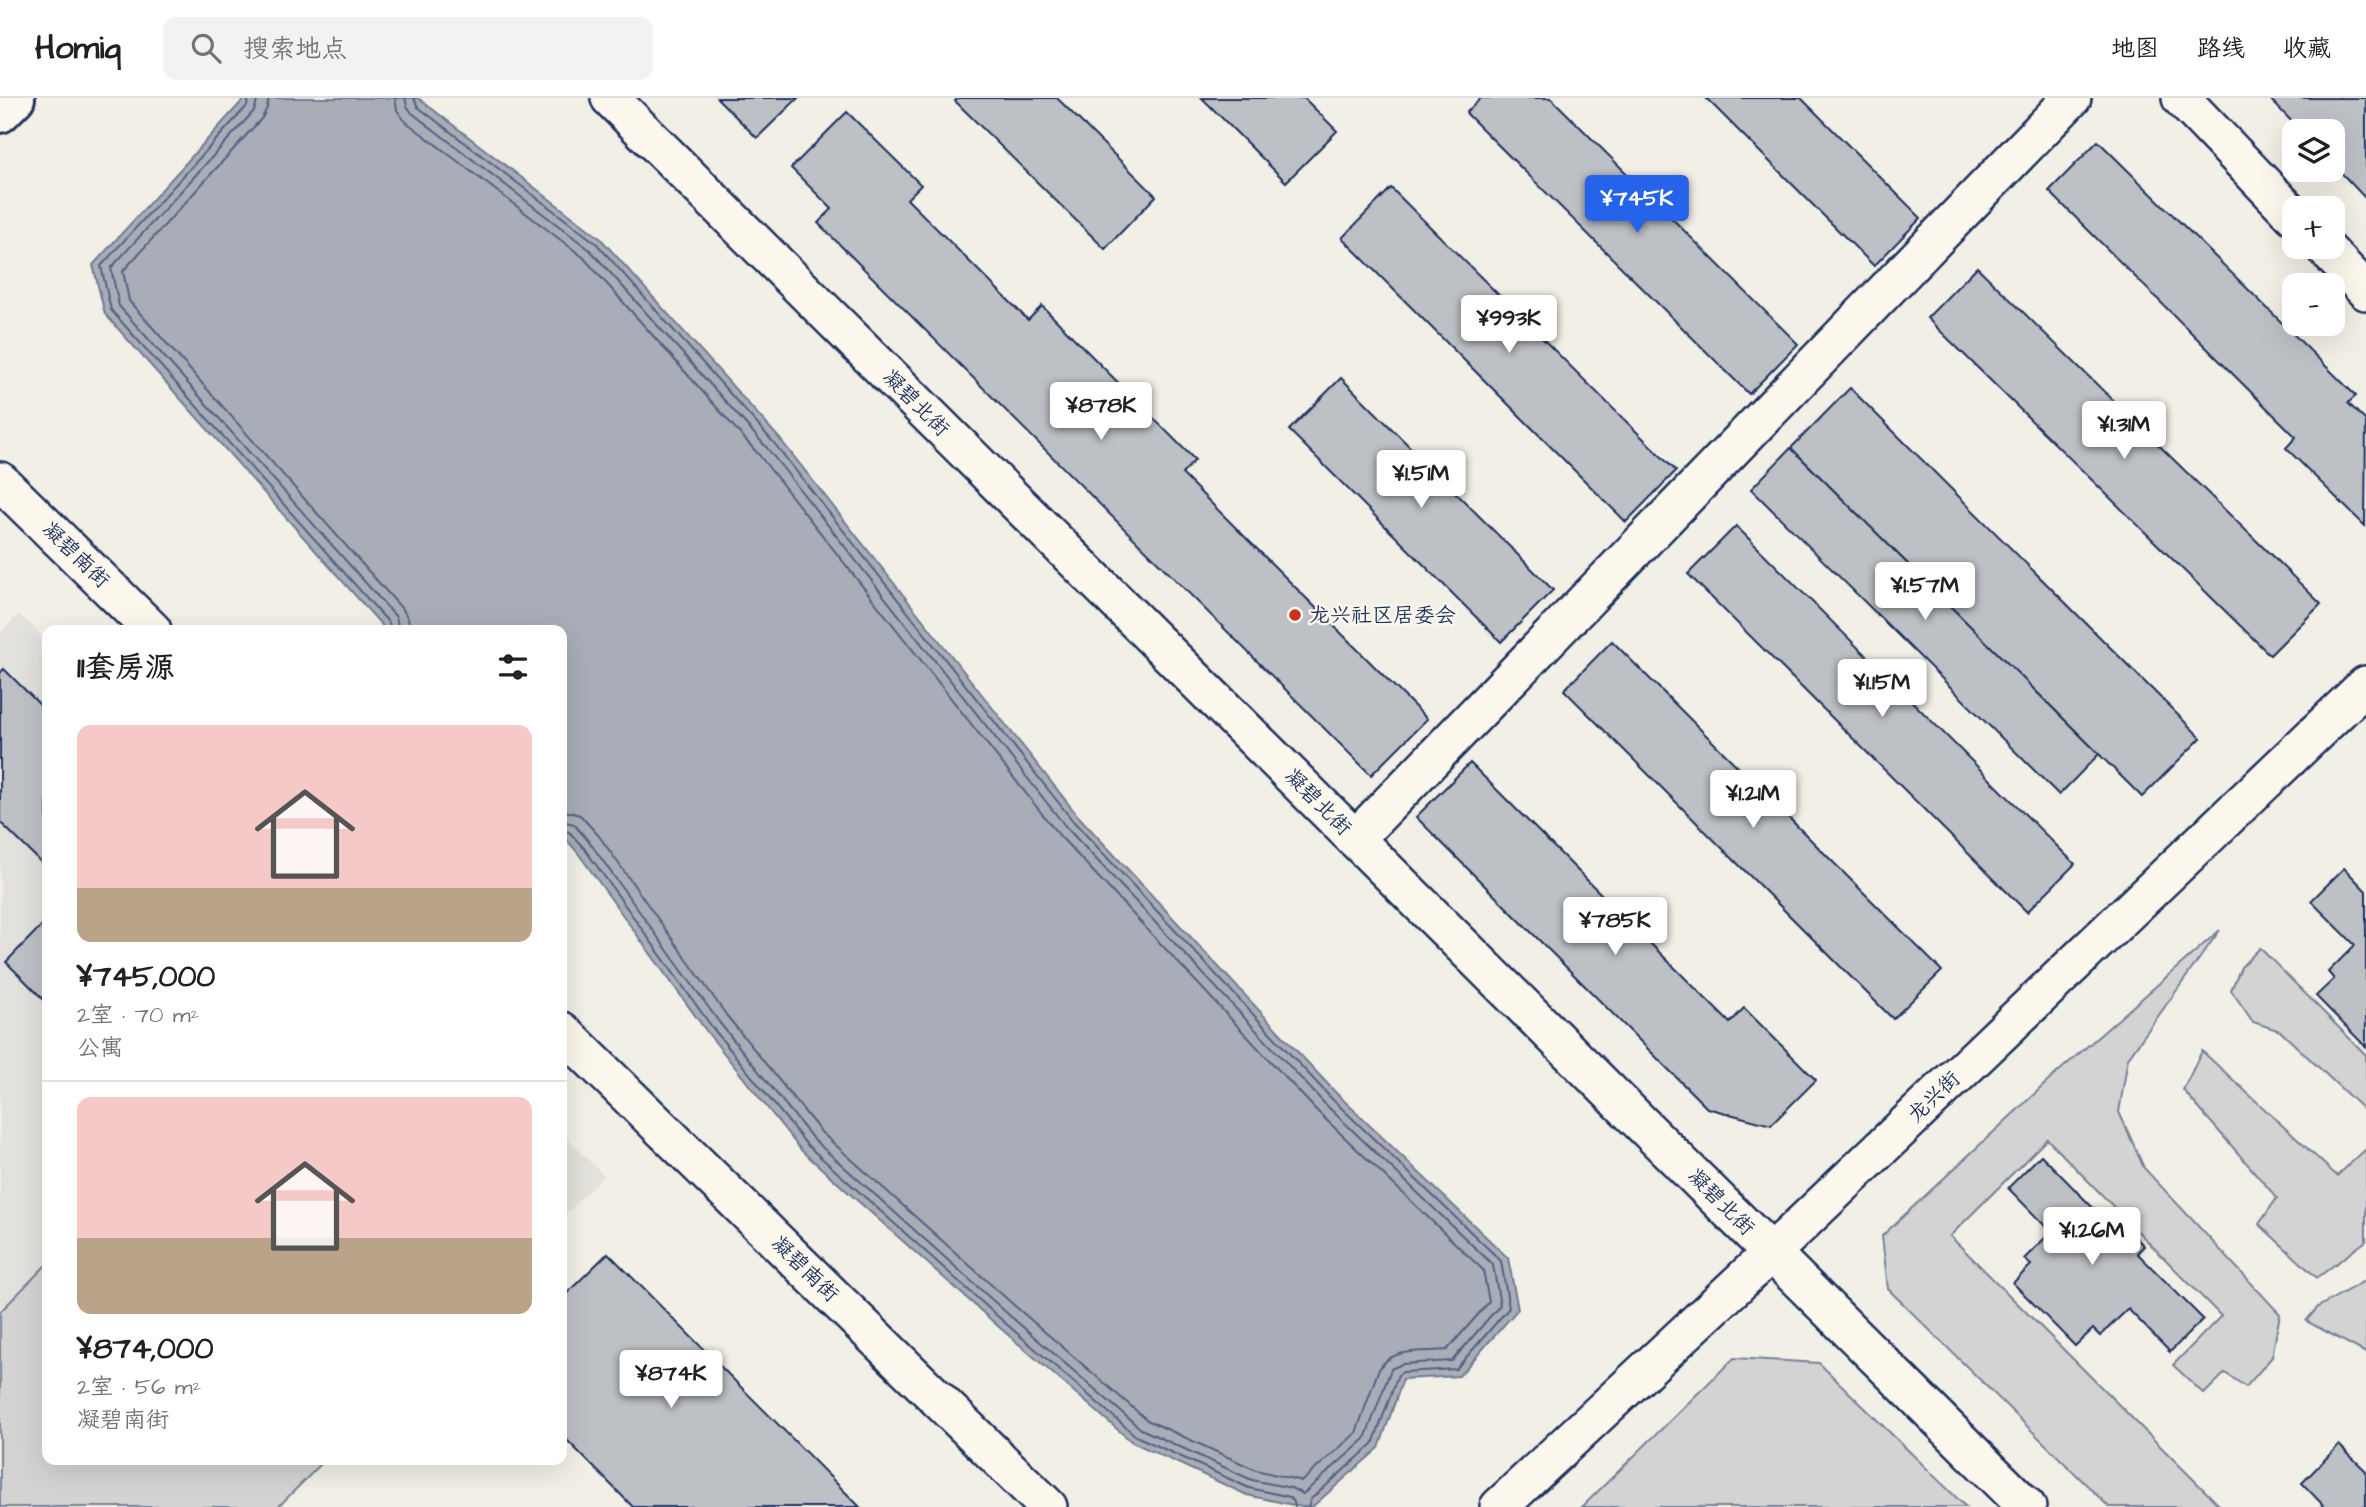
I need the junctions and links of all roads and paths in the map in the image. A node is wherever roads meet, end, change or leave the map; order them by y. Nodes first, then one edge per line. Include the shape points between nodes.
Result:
1 (15, 98) edge
2 (610, 98) edge
3 (2072, 98) edge
4 (2181, 98) edge
5 (0, 113) edge
6 (2282, 203) edge
7 (2335, 259) edge
8 (2366, 291) edge
9 (0, 481) edge
10 (147, 625) edge
11 (2366, 685) edge
12 (1355, 839) junction
13 (567, 1036) edge
14 (1771, 1253) junction
15 (1048, 1507) edge
16 (1499, 1507) edge
17 (2027, 1507) edge

1 - 5 main road
2 - 12 street, 凝碧北街
3 - 12 street
4 - 6 street
7 - 8 street
9 - 10 street, 凝碧南街
11 - 14 street, 龙兴街
12 - 14 street, 凝碧北街
13 - 15 street, 凝碧南街
14 - 16 street, 龙兴街
14 - 17 street, 凝碧北街

